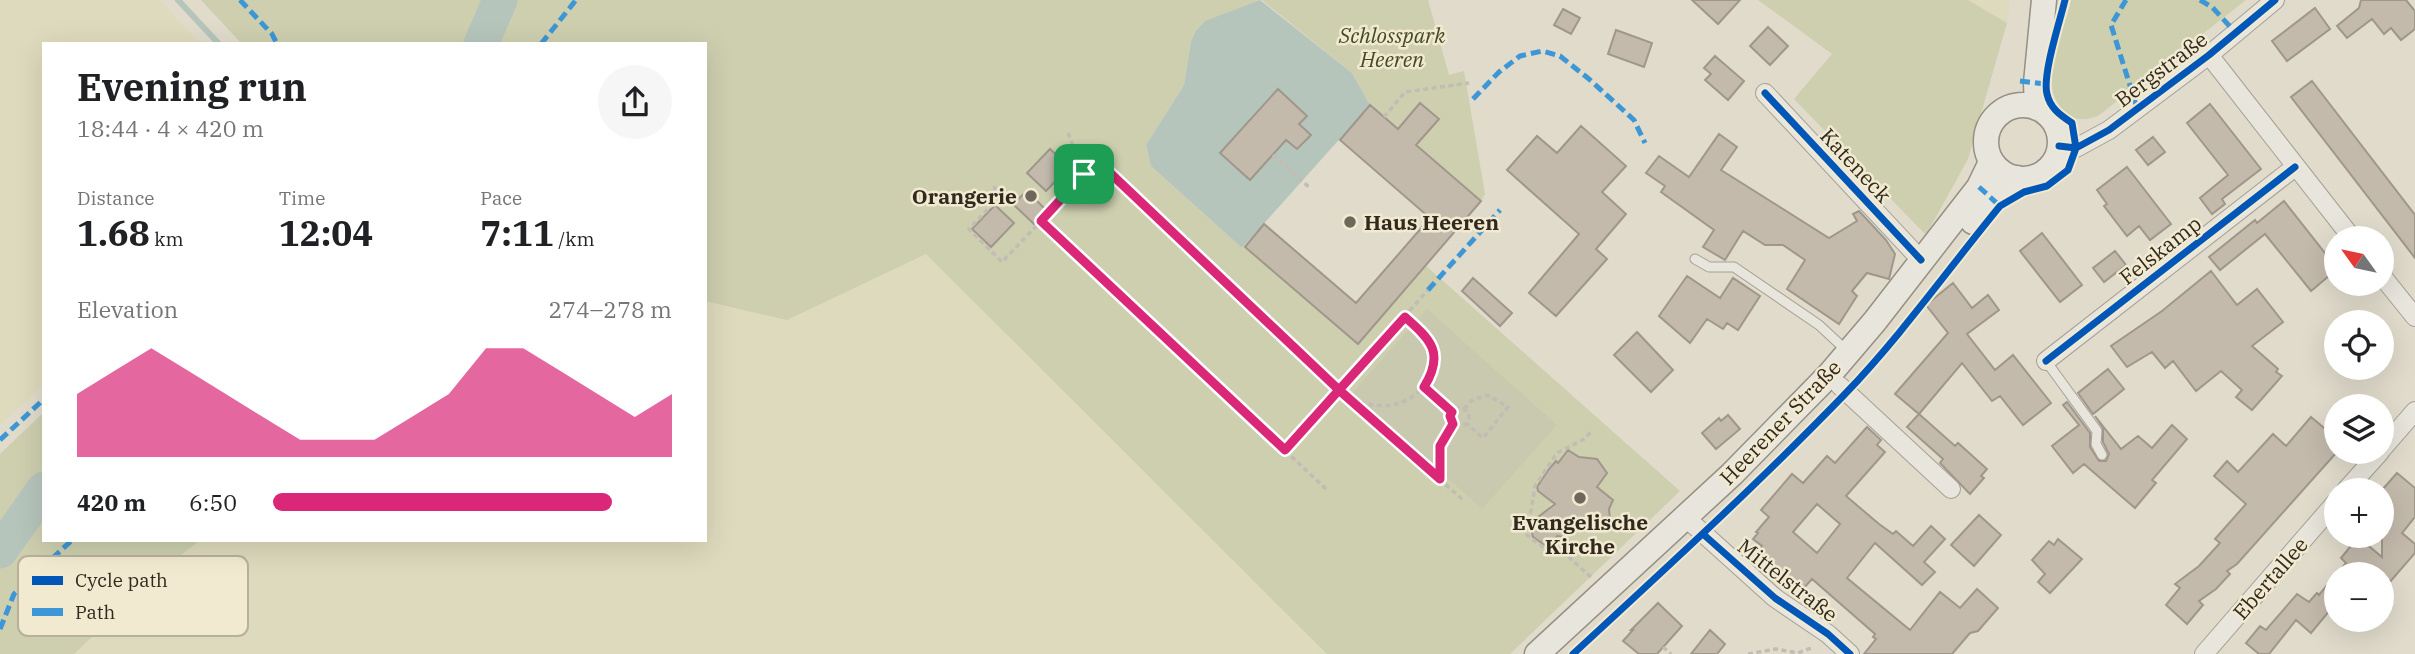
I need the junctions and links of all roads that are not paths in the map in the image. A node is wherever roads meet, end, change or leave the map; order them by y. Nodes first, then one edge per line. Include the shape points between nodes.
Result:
1 (2028, 0) edge
2 (2044, 0) edge
3 (2275, 0) edge
4 (2209, 55) junction
5 (1765, 93) dead end
6 (2024, 107) junction
7 (2059, 146) junction
8 (1991, 162) junction
9 (2295, 167) junction
10 (2017, 178) junction
11 (2342, 226) edge
12 (1695, 259) dead end
13 (1921, 260) junction
14 (2394, 291) edge
15 (2415, 317) edge
16 (1849, 352) junction
17 (2046, 361) joint
18 (1840, 386) junction
19 (2415, 411) edge
20 (2394, 435) edge
21 (2102, 456) dead end
22 (2369, 464) edge
23 (2356, 478) edge
24 (1951, 489) dead end
25 (2324, 516) edge
26 (1691, 522) junction
27 (1537, 654) edge
28 (1561, 654) edge
29 (1850, 654) edge
30 (2204, 654) edge

1 - 6 main road via 2020,81
2 - 6 main road via 2036,83
3 - 4 street, Bergstraße
4 - 7 street, Bergstraße via 2109,130 2076,148
4 - 9 street
5 - 13 street, Kateneck
6 - 7 main road via 2045,113 2057,127
6 - 8 main road via 2002,111 1988,129
7 - 10 main road, Heerener Straße via 2050,167 2029,178
8 - 10 main road
8 - 13 main road, Heerener Straße via 1979,187
9 - 11 street
9 - 17 street, Felskamp
10 - 18 main road, Heerener Straße via 1991,198
12 - 16 lane via 1709,267 1734,267 1819,325
13 - 16 main road, Heerener Straße
14 - 15 street
16 - 26 main road, Heerener Straße
17 - 21 lane via 2097,432
18 - 24 street, Heerener Straße
18 - 26 main road, Heerener Straße via 1764,465
19 - 20 street
22 - 23 street
25 - 30 street, Ebertallee
26 - 27 main road, Heerener Straße via 1605,590
26 - 28 main road, Heerener Straße
26 - 29 street, Mittelstraße via 1775,598

